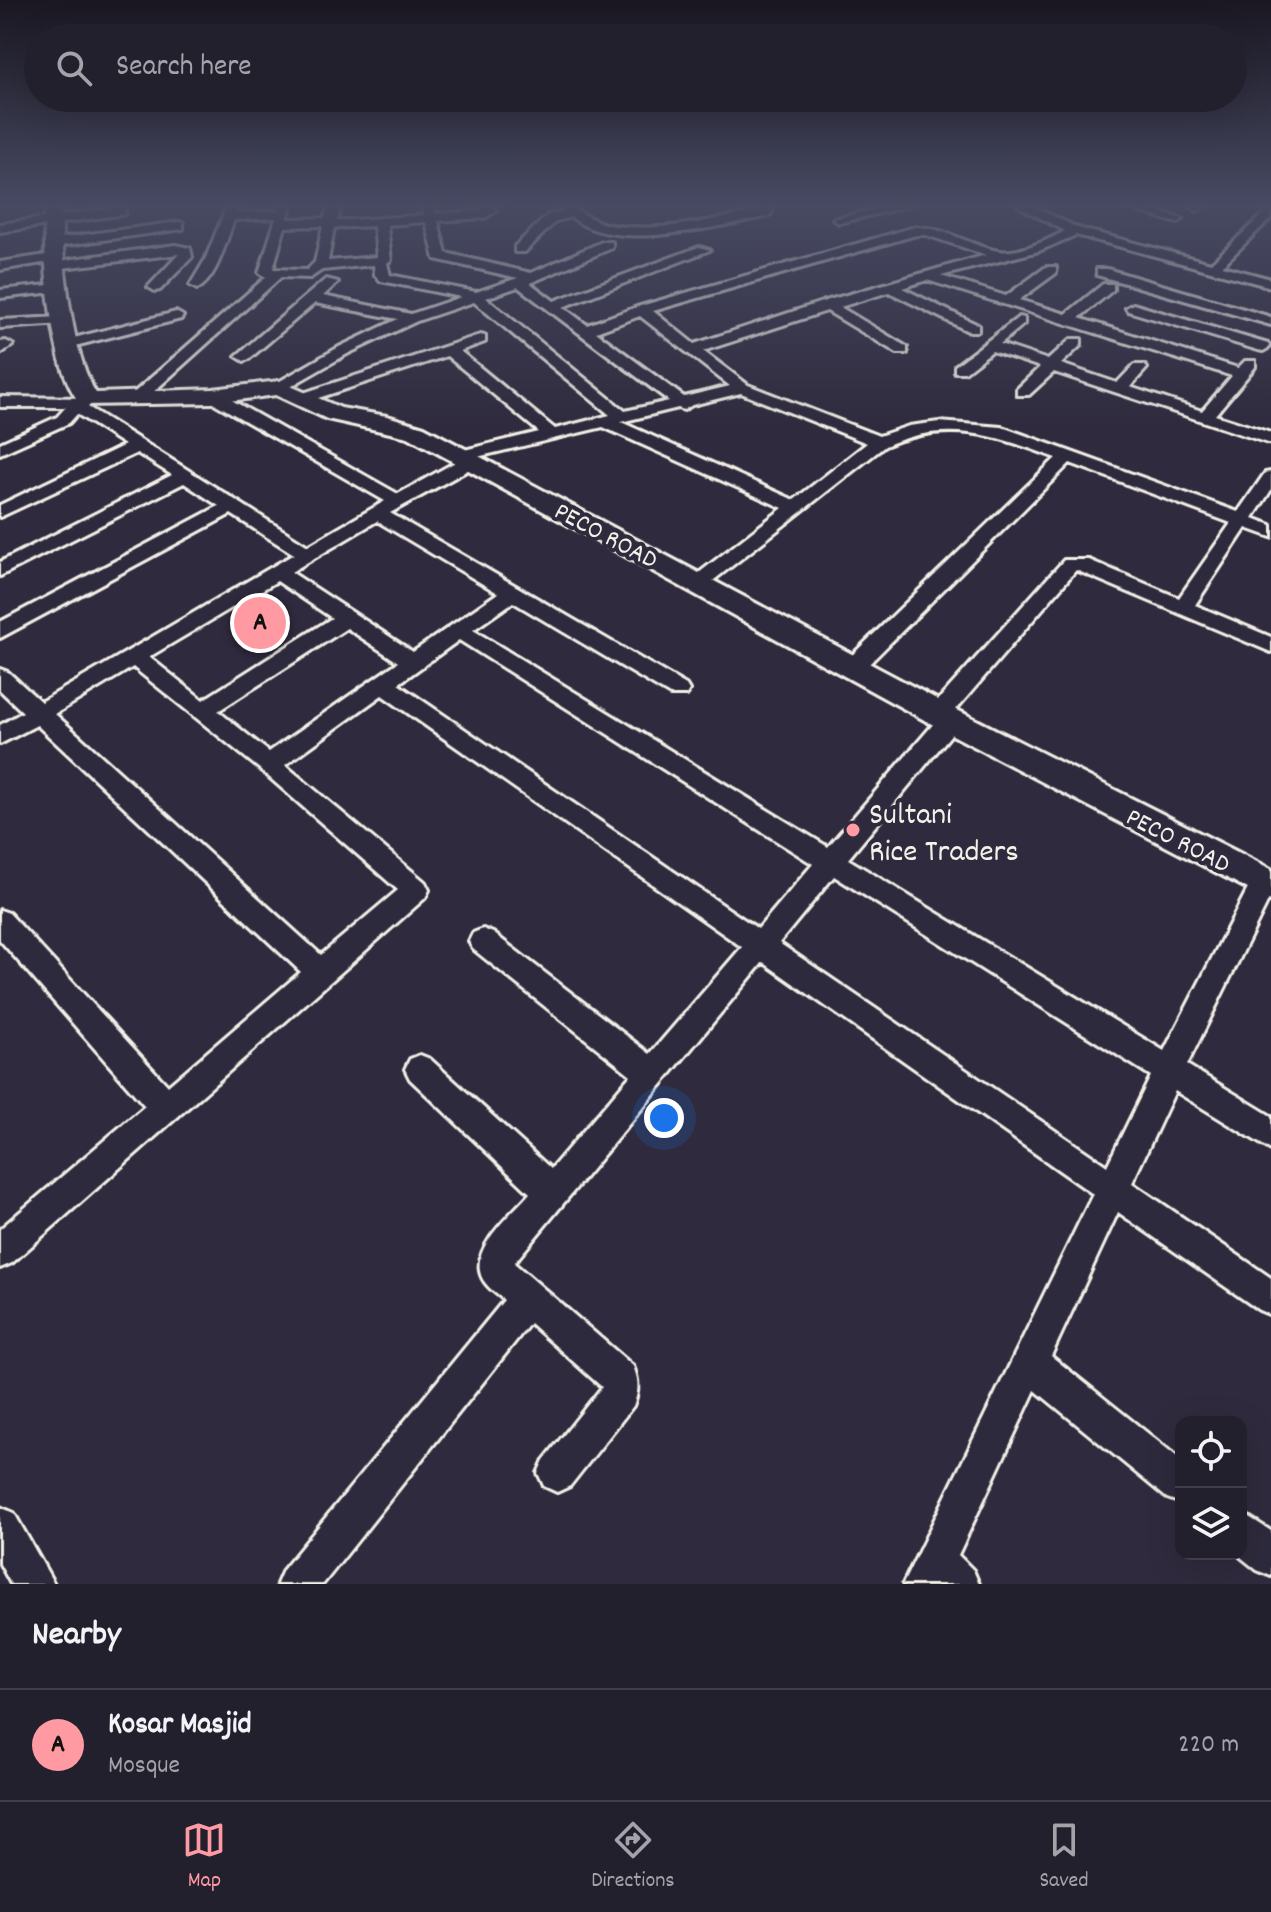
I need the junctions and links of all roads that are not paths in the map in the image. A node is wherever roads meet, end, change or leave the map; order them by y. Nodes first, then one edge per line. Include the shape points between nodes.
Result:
1 (17, 280) edge
2 (57, 280) edge
3 (162, 280) edge
4 (200, 280) edge
5 (270, 280) edge
6 (395, 280) edge
7 (526, 280) joint
8 (601, 280) edge
9 (717, 280) edge
10 (914, 280) edge
11 (941, 280) edge
12 (1037, 280) edge
13 (1129, 280) edge
14 (331, 282) dead end
15 (197, 285) dead end
16 (155, 287) dead end
17 (890, 287) junction
18 (1108, 287) dead end
19 (3, 296) edge
20 (475, 296) junction
21 (313, 298) junction
22 (1008, 301) junction
23 (827, 305) junction
24 (553, 306) junction
25 (1133, 308) dead end
26 (642, 310) junction
27 (176, 316) dead end
28 (412, 318) junction
29 (1068, 320) junction
30 (1019, 321) dead end
31 (1271, 321) edge
32 (0, 324) edge
33 (973, 328) dead end
34 (585, 331) junction
35 (64, 333) junction
36 (480, 339) dead end
37 (1076, 342) dead end
38 (1267, 342) edge
39 (989, 345) junction
40 (693, 349) junction
41 (449, 350) junction
42 (902, 350) dead end
43 (244, 356) dead end
44 (1050, 365) junction
45 (1139, 368) dead end
46 (960, 369) dead end
47 (1242, 374) junction
48 (742, 388) junction
49 (1120, 389) junction
50 (1023, 392) dead end
51 (291, 393) junction
52 (213, 396) junction
53 (135, 400) junction
54 (0, 402) edge
55 (83, 403) junction
56 (684, 405) junction
57 (622, 417) junction
58 (1205, 417) junction
59 (604, 421) junction
60 (551, 434) junction
61 (1271, 439) edge
62 (879, 442) junction
63 (137, 446) junction
64 (0, 449) edge
65 (1067, 456) junction
66 (466, 458) junction
67 (184, 476) junction
68 (1271, 477) edge
69 (397, 501) junction
70 (232, 506) junction
71 (795, 507) junction
72 (0, 512) edge
73 (377, 513) junction
74 (1241, 520) junction
75 (1271, 531) edge
76 (307, 554) junction
77 (0, 570) edge
78 (277, 572) junction
79 (698, 583) junction
80 (512, 593) junction
81 (1183, 607) junction
82 (347, 618) junction
83 (0, 631) edge
84 (459, 631) junction
85 (1271, 645) edge
86 (133, 656) junction
87 (413, 662) junction
88 (853, 667) junction
89 (0, 677) edge
90 (382, 684) junction
91 (678, 690) dead end
92 (202, 711) junction
93 (38, 713) junction
94 (944, 717) junction
95 (0, 736) edge
96 (269, 764) junction
97 (831, 860) junction
98 (1268, 885) edge
99 (0, 921) edge
100 (483, 941) dead end
101 (759, 944) junction
102 (321, 973) junction
103 (420, 1069) dead end
104 (1169, 1071) junction
105 (653, 1074) junction
106 (166, 1107) junction
107 (1271, 1134) edge
108 (1113, 1188) junction
109 (554, 1193) junction
110 (0, 1251) edge
111 (528, 1298) junction
112 (1271, 1298) edge
113 (1029, 1362) junction
114 (557, 1473) dead end
115 (1175, 1479) edge
116 (0, 1527) edge
117 (1247, 1537) edge
118 (1271, 1556) edge
119 (939, 1576) edge
120 (34, 1584) edge
121 (297, 1584) edge

1 - 19 street
2 - 35 street
3 - 16 street
4 - 15 street
5 - 53 street
6 - 20 street
7 - 20 street
7 - 24 street
8 - 24 street
9 - 26 street
10 - 17 street
11 - 22 street
12 - 22 street
13 - 31 street
14 - 21 street
17 - 23 street
17 - 33 street
18 - 29 street
20 - 28 street
20 - 57 street
21 - 28 street
21 - 43 street
22 - 29 street
23 - 40 street
23 - 42 street
24 - 34 street
25 - 38 street
26 - 34 street
26 - 40 street
27 - 35 street
28 - 51 street via 344,350
29 - 47 street
30 - 39 street
32 - 35 street
34 - 56 street
35 - 55 street
36 - 41 street
37 - 44 street
38 - 47 street
39 - 44 street
39 - 46 street
40 - 48 street
41 - 51 street
41 - 60 street
44 - 49 street
44 - 50 street
45 - 49 street
47 - 58 street
48 - 56 street
48 - 62 street
49 - 58 street
51 - 52 street
51 - 66 street, PECO ROAD via 335,414 402,426
52 - 53 street
52 - 69 street
53 - 55 street
54 - 55 street
55 - 63 street
55 - 64 street via 63,420
56 - 57 street
57 - 59 street
58 - 61 street
59 - 60 street
59 - 71 street
60 - 66 street
62 - 65 street via 906,431 957,425 1002,432
62 - 71 street
63 - 67 street
63 - 72 street
65 - 74 street
65 - 88 street
66 - 69 street
66 - 79 street, PECO ROAD
67 - 70 street
67 - 77 street
68 - 74 street
69 - 73 street
70 - 76 street
70 - 83 street
71 - 79 street
73 - 76 street
73 - 80 street
74 - 75 street
74 - 81 street
76 - 78 street
78 - 82 street
78 - 86 street
79 - 88 street, PECO ROAD
80 - 84 street
80 - 91 street
81 - 85 street
81 - 94 street via 1071,564
82 - 87 street
82 - 92 street
84 - 87 street
84 - 97 street
86 - 92 street
86 - 93 street
87 - 90 street
88 - 94 street, PECO ROAD
89 - 93 street
90 - 96 street
90 - 101 street
92 - 96 street
93 - 95 street
93 - 102 street
94 - 97 street
94 - 98 street, PECO ROAD
96 - 102 street via 416,890
97 - 101 street
97 - 104 street
98 - 104 street
99 - 106 street
100 - 105 street
101 - 105 street
101 - 108 street
102 - 106 street
103 - 109 street
104 - 107 street
104 - 108 street
105 - 109 street
106 - 110 street
108 - 112 street
108 - 113 street
109 - 111 street via 496,1262 496,1270
111 - 114 street via 620,1379 620,1393
111 - 121 street
113 - 115 street
113 - 119 street
116 - 120 street
117 - 118 street

